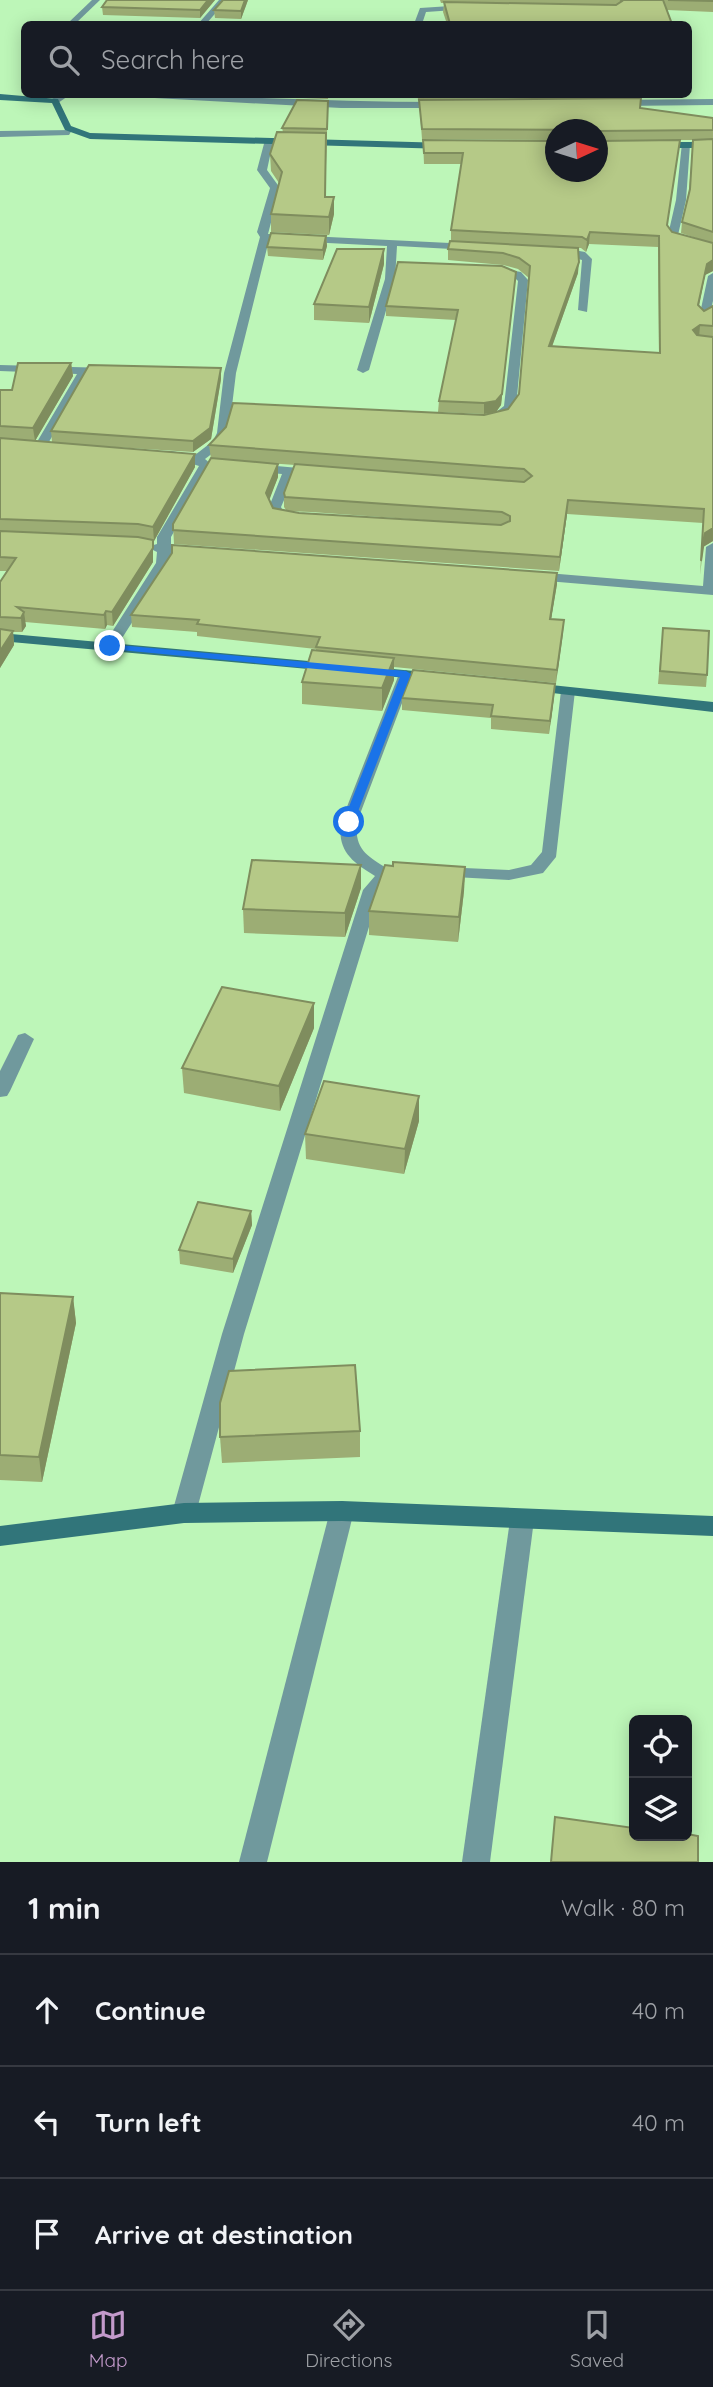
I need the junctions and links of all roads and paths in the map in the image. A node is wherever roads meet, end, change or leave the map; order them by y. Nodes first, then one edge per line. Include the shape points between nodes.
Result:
1 (96, 0) edge
2 (223, 0) edge
3 (480, 7) edge
4 (74, 21) edge
5 (205, 21) edge
6 (419, 21) edge
7 (0, 97) edge
8 (60, 98) edge
9 (178, 98) edge
10 (55, 102) junction
11 (713, 102) edge
12 (606, 103) edge
13 (449, 105) edge
14 (69, 132) junction
15 (0, 134) edge
16 (268, 142) junction
17 (647, 145) edge
18 (685, 145) junction
19 (713, 145) edge
20 (462, 146) edge
21 (265, 237) junction
22 (392, 244) junction
23 (487, 248) edge
24 (713, 249) edge
25 (541, 250) edge
26 (392, 265) junction
27 (406, 266) edge
28 (474, 269) edge
29 (713, 276) edge
30 (583, 310) dead end
31 (704, 318) edge
32 (0, 368) edge
33 (363, 370) dead end
34 (84, 371) junction
35 (124, 372) edge
36 (217, 373) edge
37 (230, 373) junction
38 (225, 409) junction
39 (266, 411) edge
40 (484, 421) edge
41 (40, 447) edge
42 (155, 454) edge
43 (206, 463) junction
44 (241, 467) edge
45 (290, 471) junction
46 (327, 474) edge
47 (312, 521) edge
48 (139, 544) edge
49 (713, 547) edge
50 (164, 550) junction
51 (204, 555) edge
52 (522, 575) edge
53 (711, 591) edge
54 (0, 637) edge
55 (110, 646) junction
56 (406, 674) junction
57 (456, 679) edge
58 (519, 685) edge
59 (568, 691) junction
60 (713, 707) edge
61 (386, 875) junction
62 (25, 1039) dead end
63 (0, 1091) edge
64 (342, 1511) junction
65 (184, 1513) junction
66 (522, 1520) junction
67 (713, 1526) edge
68 (0, 1536) edge
69 (253, 1862) edge
70 (476, 1862) edge

1 - 4 street
2 - 5 street
3 - 6 street via 423,10
7 - 10 street
8 - 10 street
9 - 13 street
10 - 14 street
11 - 12 street
14 - 15 street
14 - 16 street
16 - 20 street
16 - 21 street via 262,170 275,188 262,232
17 - 18 street
18 - 19 street
18 - 24 street via 673,235
21 - 22 street
21 - 37 street
22 - 23 street
22 - 26 street
25 - 30 street via 568,251 587,259
26 - 27 street
26 - 33 street
28 - 40 street via 502,270 523,280 510,407 501,417
29 - 31 street
32 - 34 street
34 - 35 street
34 - 41 street
36 - 37 street
37 - 38 street
38 - 39 street
38 - 43 street via 223,433
42 - 43 street
43 - 50 street via 164,537
44 - 45 street
45 - 46 street
45 - 47 street via 275,508 279,516
48 - 50 street
49 - 53 street
50 - 51 street
50 - 55 street via 163,563
52 - 53 street
54 - 55 street
55 - 56 street
56 - 57 street
56 - 61 street via 345,838 350,851
58 - 59 street
59 - 60 street
59 - 61 street via 550,853 537,869 509,874 410,871
61 - 65 street via 372,890 233,1334
62 - 63 street
64 - 65 street
64 - 66 street
64 - 69 street
65 - 68 street
66 - 67 street
66 - 70 street

